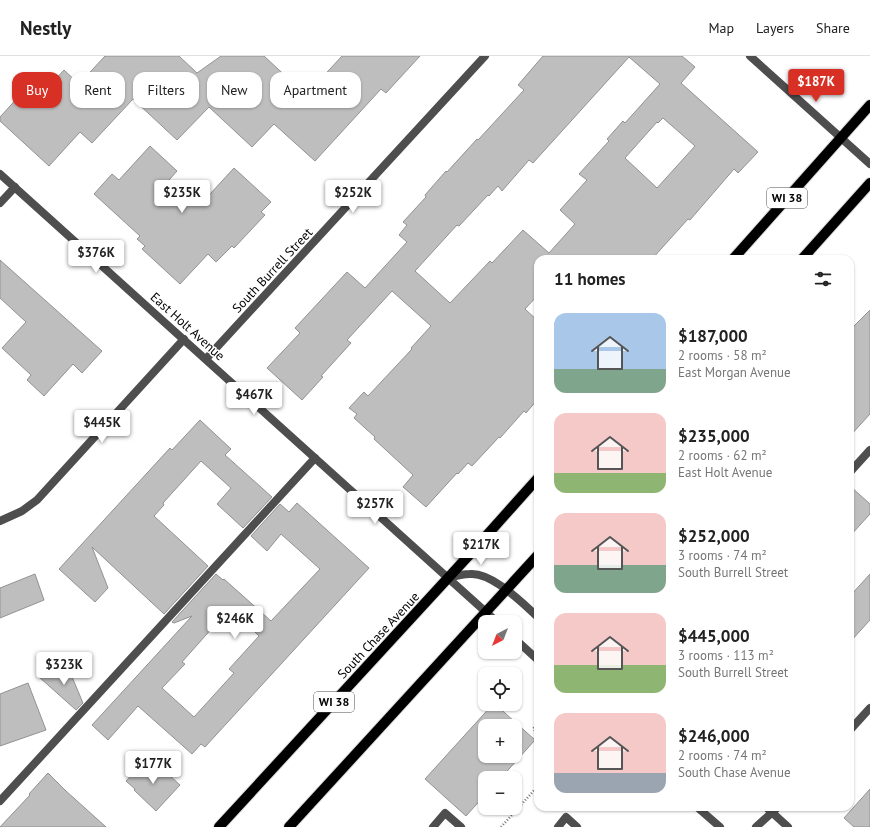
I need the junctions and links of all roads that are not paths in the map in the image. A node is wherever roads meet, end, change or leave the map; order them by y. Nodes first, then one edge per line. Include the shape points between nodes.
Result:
1 (485, 56) edge
2 (750, 56) edge
3 (870, 106) edge
4 (841, 138) junction
5 (870, 164) edge
6 (0, 174) edge
7 (870, 183) edge
8 (15, 187) junction
9 (0, 203) edge
10 (737, 255) edge
11 (806, 255) edge
12 (184, 340) junction
13 (206, 359) junction
14 (870, 450) edge
15 (314, 458) junction
16 (854, 468) edge
17 (534, 482) edge
18 (0, 520) edge
19 (534, 560) edge
20 (448, 578) junction
21 (507, 590) junction
22 (486, 612) junction
23 (534, 614) edge
24 (489, 615) edge
25 (522, 645) edge
26 (534, 656) edge
27 (870, 708) edge
28 (854, 726) edge
29 (0, 801) edge
30 (702, 811) edge
31 (770, 811) edge
32 (774, 811) edge
33 (219, 827) edge
34 (289, 827) edge
35 (433, 827) edge
36 (461, 827) edge
37 (558, 827) edge
38 (577, 827) edge
39 (720, 827) edge
40 (756, 827) edge
41 (788, 827) edge

1 - 13 street, South Burrell Street
2 - 4 street
3 - 4 main road, WI 38
4 - 5 street
4 - 10 main road, WI 38
6 - 8 street, East Holt Avenue
7 - 11 main road
8 - 9 street
8 - 12 street, East Holt Avenue
12 - 13 street, East Holt Avenue
12 - 18 street via 37,500 22,511
13 - 15 street, East Holt Avenue
14 - 16 street
15 - 20 street, East Holt Avenue
15 - 29 street
17 - 20 main road, South Chase Avenue / WI 38
19 - 21 main road
20 - 21 street via 471,573 491,579
20 - 22 street, East Holt Avenue
20 - 33 main road, South Chase Avenue / WI 38
21 - 22 main road
21 - 23 street
22 - 24 street, East Holt Avenue
22 - 34 main road
25 - 26 street
27 - 28 street
30 - 39 street
31 - 40 street
32 - 41 street
35 - 36 street via 445,813
37 - 38 street via 566,817

